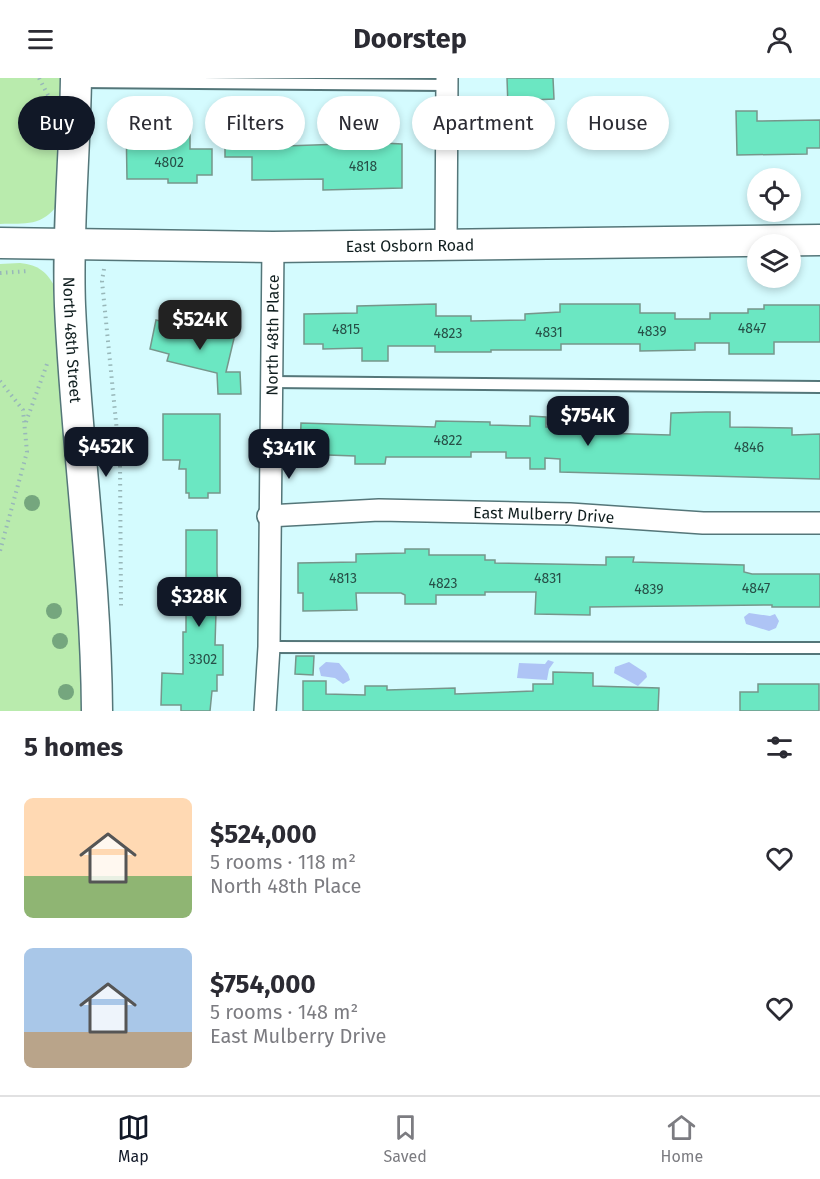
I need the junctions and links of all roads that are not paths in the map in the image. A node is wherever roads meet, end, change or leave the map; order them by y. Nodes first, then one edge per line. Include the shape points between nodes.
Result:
1 (76, 80) edge
2 (447, 82) edge
3 (820, 240) edge
4 (0, 243) edge
5 (446, 244) junction
6 (70, 245) junction
7 (273, 247) junction
8 (271, 382) junction
9 (820, 387) edge
10 (268, 516) junction
11 (820, 524) edge
12 (269, 646) junction
13 (820, 648) edge
14 (97, 711) edge
15 (265, 711) edge

1 - 2 lane
1 - 6 street, North 48th Street
2 - 5 street
3 - 5 street, East Osborn Road
4 - 6 street, East Osborn Road
5 - 7 street, East Osborn Road
6 - 7 street, East Osborn Road
6 - 14 street, North 48th Street via 77,428 94,619
7 - 8 street, North 48th Place
8 - 9 lane
8 - 10 street, North 48th Place
10 - 11 street, East Mulberry Drive via 401,510
10 - 12 street, North 48th Place
12 - 13 lane
12 - 15 street, North 48th Place

